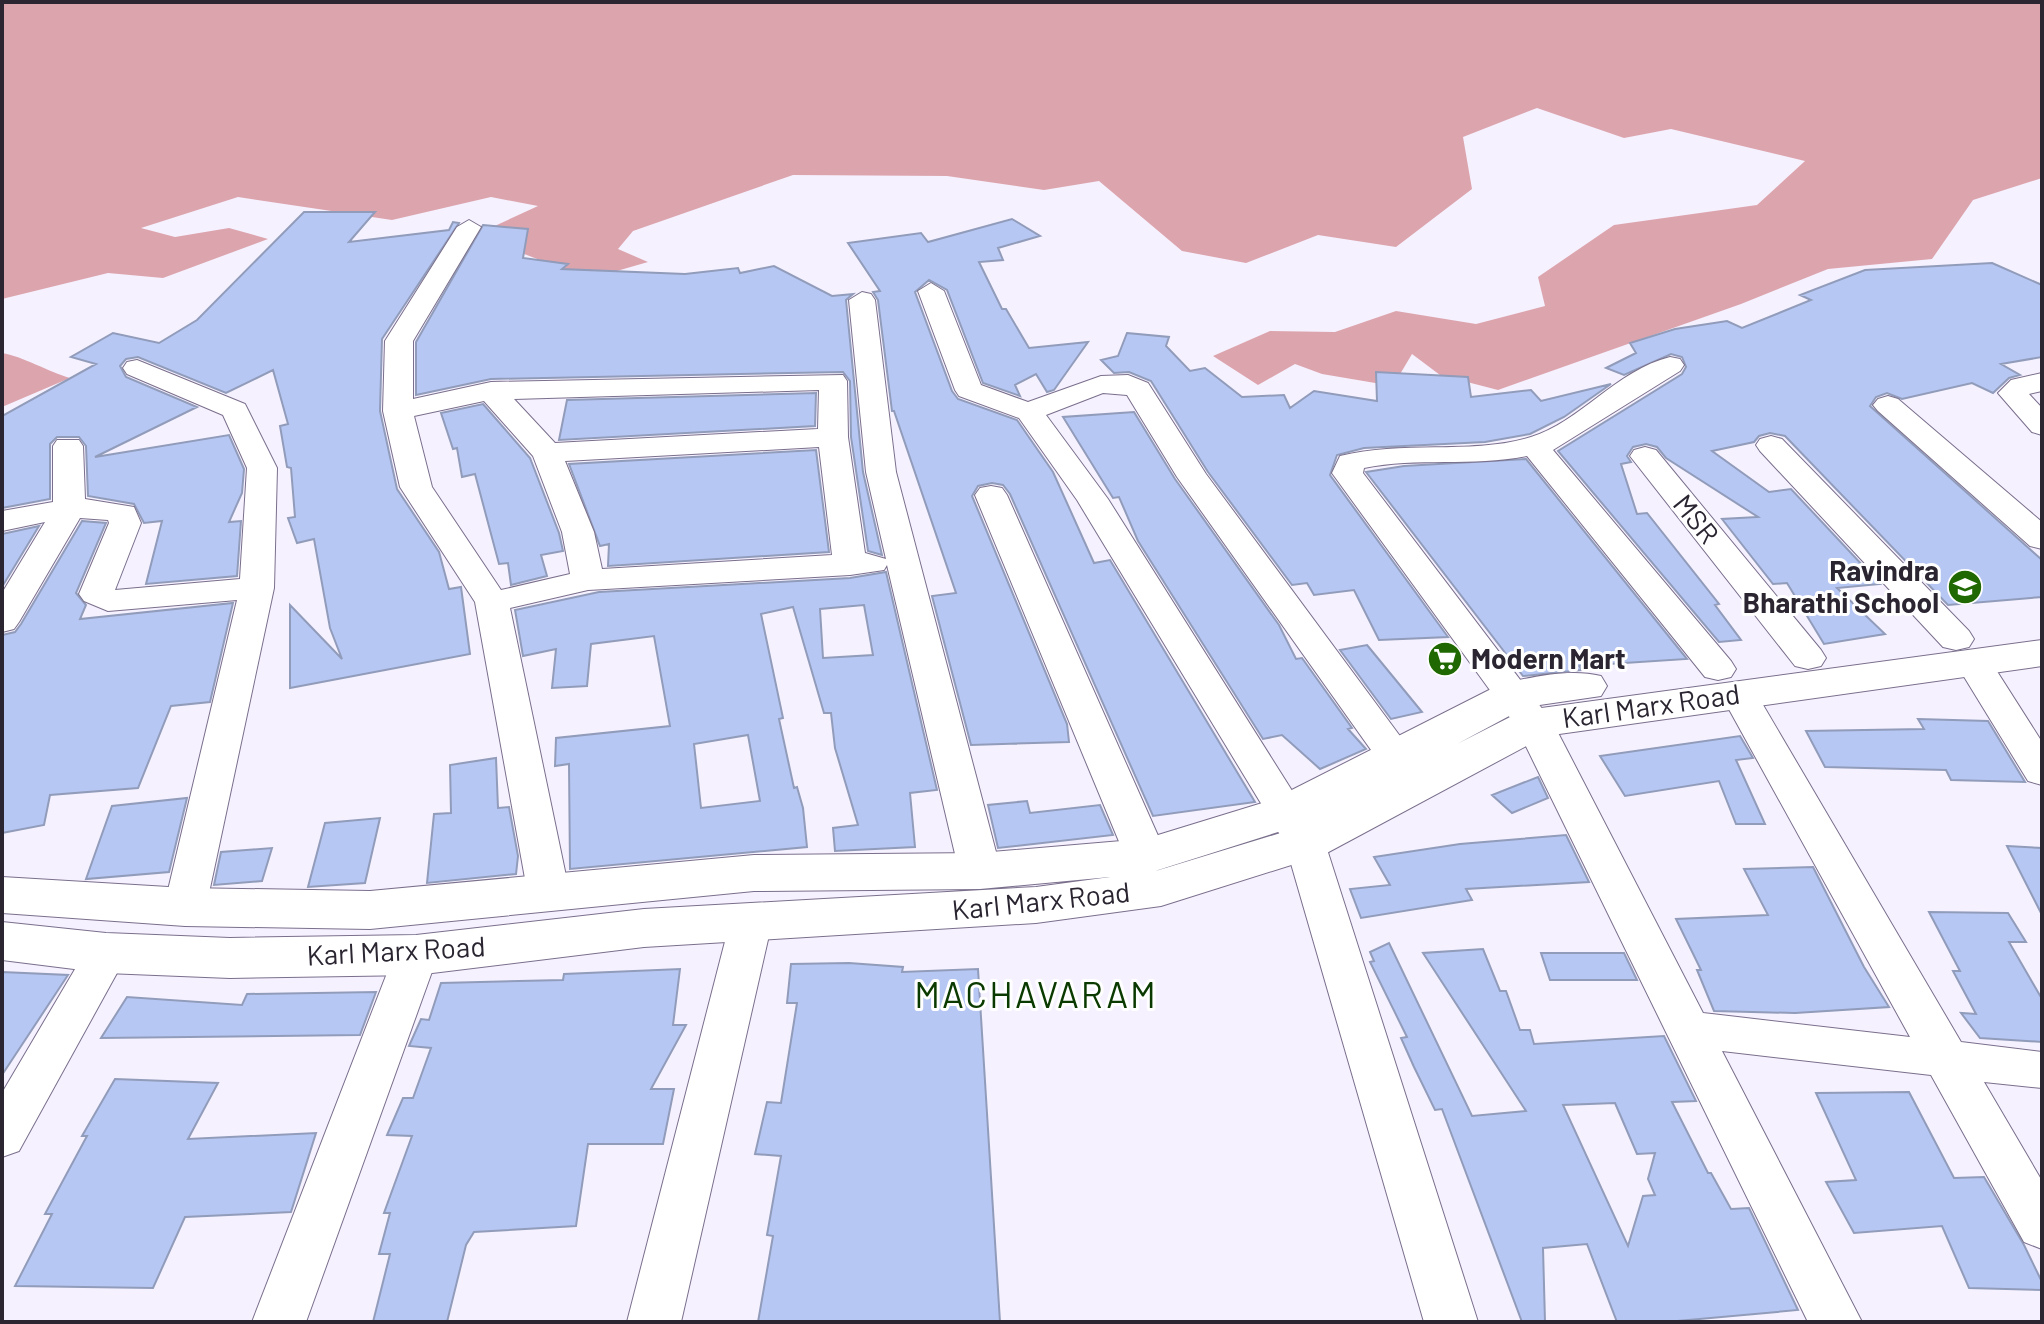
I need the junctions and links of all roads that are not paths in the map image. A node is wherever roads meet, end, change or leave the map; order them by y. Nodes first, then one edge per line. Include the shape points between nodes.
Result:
1 (469, 227) dead end
2 (931, 291) dead end
3 (862, 300) dead end
4 (1670, 365) dead end
5 (137, 368) dead end
6 (2042, 382) edge
7 (491, 391) junction
8 (1888, 405) dead end
9 (398, 411) junction
10 (1029, 412) junction
11 (2042, 426) edge
12 (833, 437) junction
13 (1771, 445) dead end
14 (68, 446) dead end
15 (1534, 446) junction
16 (547, 453) junction
17 (1645, 456) dead end
18 (991, 495) dead end
19 (69, 509) junction
20 (2, 521) edge
21 (2042, 539) edge
22 (902, 560) junction
23 (850, 565) junction
24 (588, 580) junction
25 (257, 588) junction
26 (492, 602) junction
27 (2, 622) edge
28 (2042, 628) edge
29 (1965, 650) junction
30 (2042, 653) edge
31 (1808, 658) junction
32 (1728, 681) junction
33 (1524, 709) junction
34 (1395, 755) junction
35 (2042, 772) edge
36 (1297, 827) junction
37 (1146, 856) junction
38 (980, 871) junction
39 (2, 895) edge
40 (549, 895) junction
41 (185, 907) junction
42 (751, 922) junction
43 (2, 941) edge
44 (106, 953) junction
45 (416, 955) junction
46 (1688, 1029) junction
47 (1947, 1059) junction
48 (2042, 1070) edge
49 (2, 1137) edge
50 (2042, 1227) edge
51 (279, 1322) edge
52 (654, 1322) edge
53 (1451, 1322) edge
54 (1835, 1322) edge

1 - 9 street via 399,341
2 - 10 street via 969,390
3 - 22 street via 881,472
4 - 15 street via 1565,434
5 - 25 street via 235,410 262,468
6 - 11 street via 2012,393
7 - 9 street
7 - 12 street via 833,381
7 - 16 street
8 - 21 street
9 - 26 street via 416,487
10 - 34 street via 1112,382 1138,389 1193,477
10 - 36 street via 1092,499
12 - 16 street
12 - 23 street
13 - 29 street
14 - 19 street
15 - 32 street
15 - 33 street via 1368,457 1351,462 1347,473
16 - 24 street via 578,532
17 - 31 street, MSR
18 - 37 street
19 - 20 street
19 - 25 street via 123,514 125,523 96,594 108,601
19 - 27 street
22 - 23 street
22 - 38 street
23 - 24 street
24 - 26 street
25 - 41 street
26 - 40 street
28 - 29 main road, Karl Marx Road
29 - 30 main road, Karl Marx Road
29 - 31 main road, Karl Marx Road
29 - 32 main road, Karl Marx Road
29 - 35 street
31 - 32 main road, Karl Marx Road
32 - 33 main road, Karl Marx Road
32 - 47 street
33 - 34 main road, Karl Marx Road
33 - 36 main road, Karl Marx Road
33 - 46 street
34 - 36 main road, Karl Marx Road
36 - 37 main road, Karl Marx Road
36 - 42 main road, Karl Marx Road via 1161,888 1036,905
36 - 53 street
37 - 38 main road, Karl Marx Road
38 - 40 main road, Karl Marx Road via 754,873
39 - 41 main road, Karl Marx Road
40 - 41 main road, Karl Marx Road via 370,910
42 - 45 main road, Karl Marx Road via 644,928
42 - 52 street
43 - 44 main road, Karl Marx Road
44 - 45 main road, Karl Marx Road via 230,958
44 - 49 street
45 - 51 street
46 - 47 street
46 - 54 street
47 - 48 street
47 - 50 street

